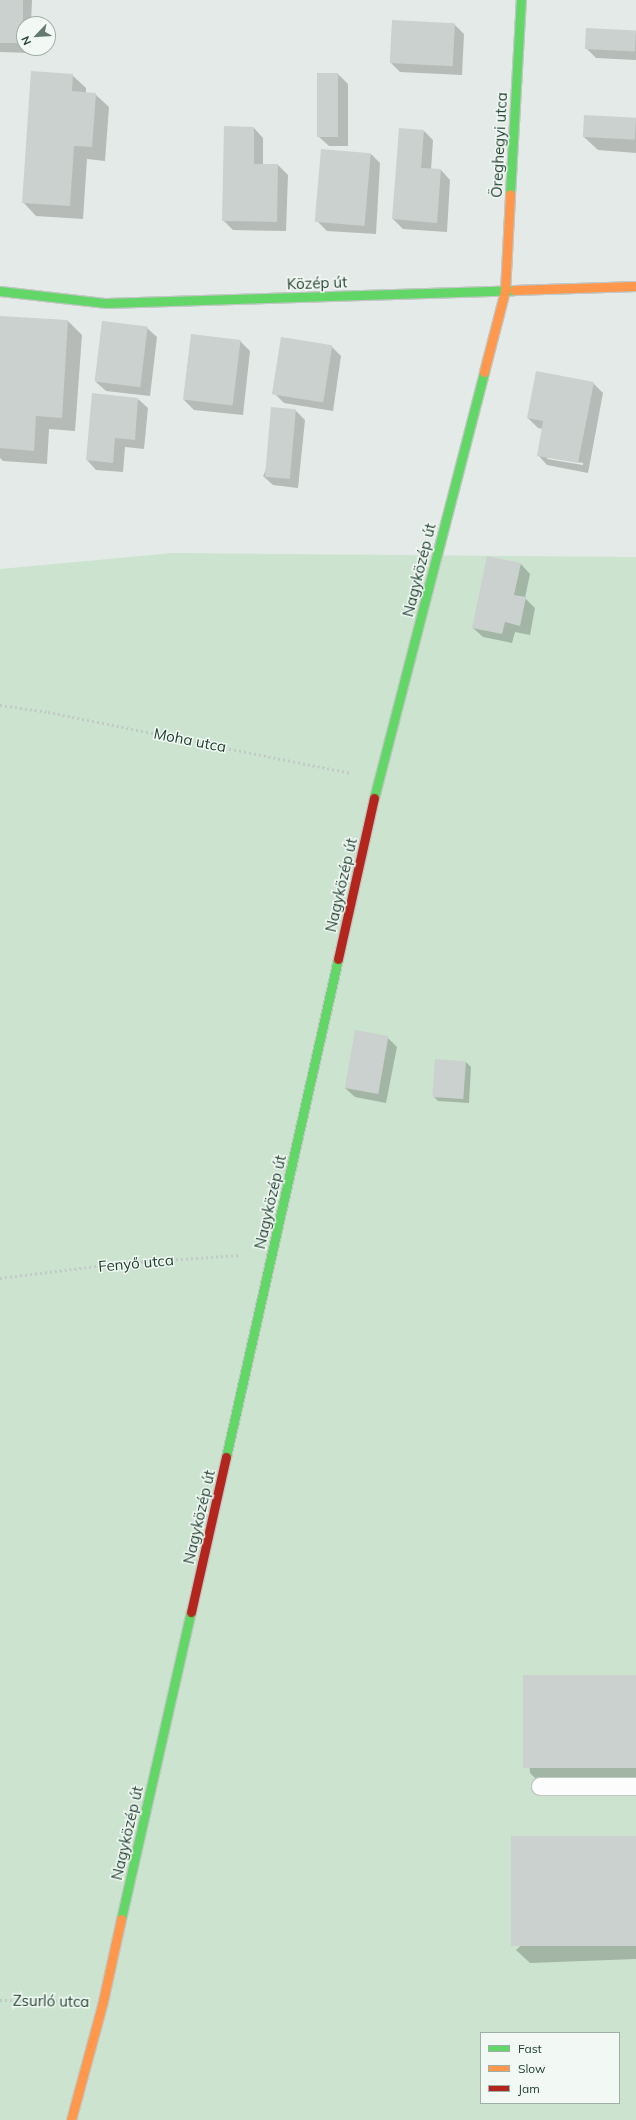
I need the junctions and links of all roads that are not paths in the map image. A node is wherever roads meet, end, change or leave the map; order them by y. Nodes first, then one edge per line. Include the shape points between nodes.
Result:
1 (521, 0) edge
2 (636, 286) edge
3 (0, 291) edge
4 (505, 291) junction
5 (540, 1786) dead end
6 (636, 1786) edge
7 (71, 2120) edge

1 - 4 street, Öreghegyi utca
2 - 4 street, Közép út
3 - 4 street, Közép út via 106,303
4 - 7 street, Nagyközép út via 380,778 103,2001
5 - 6 lane

